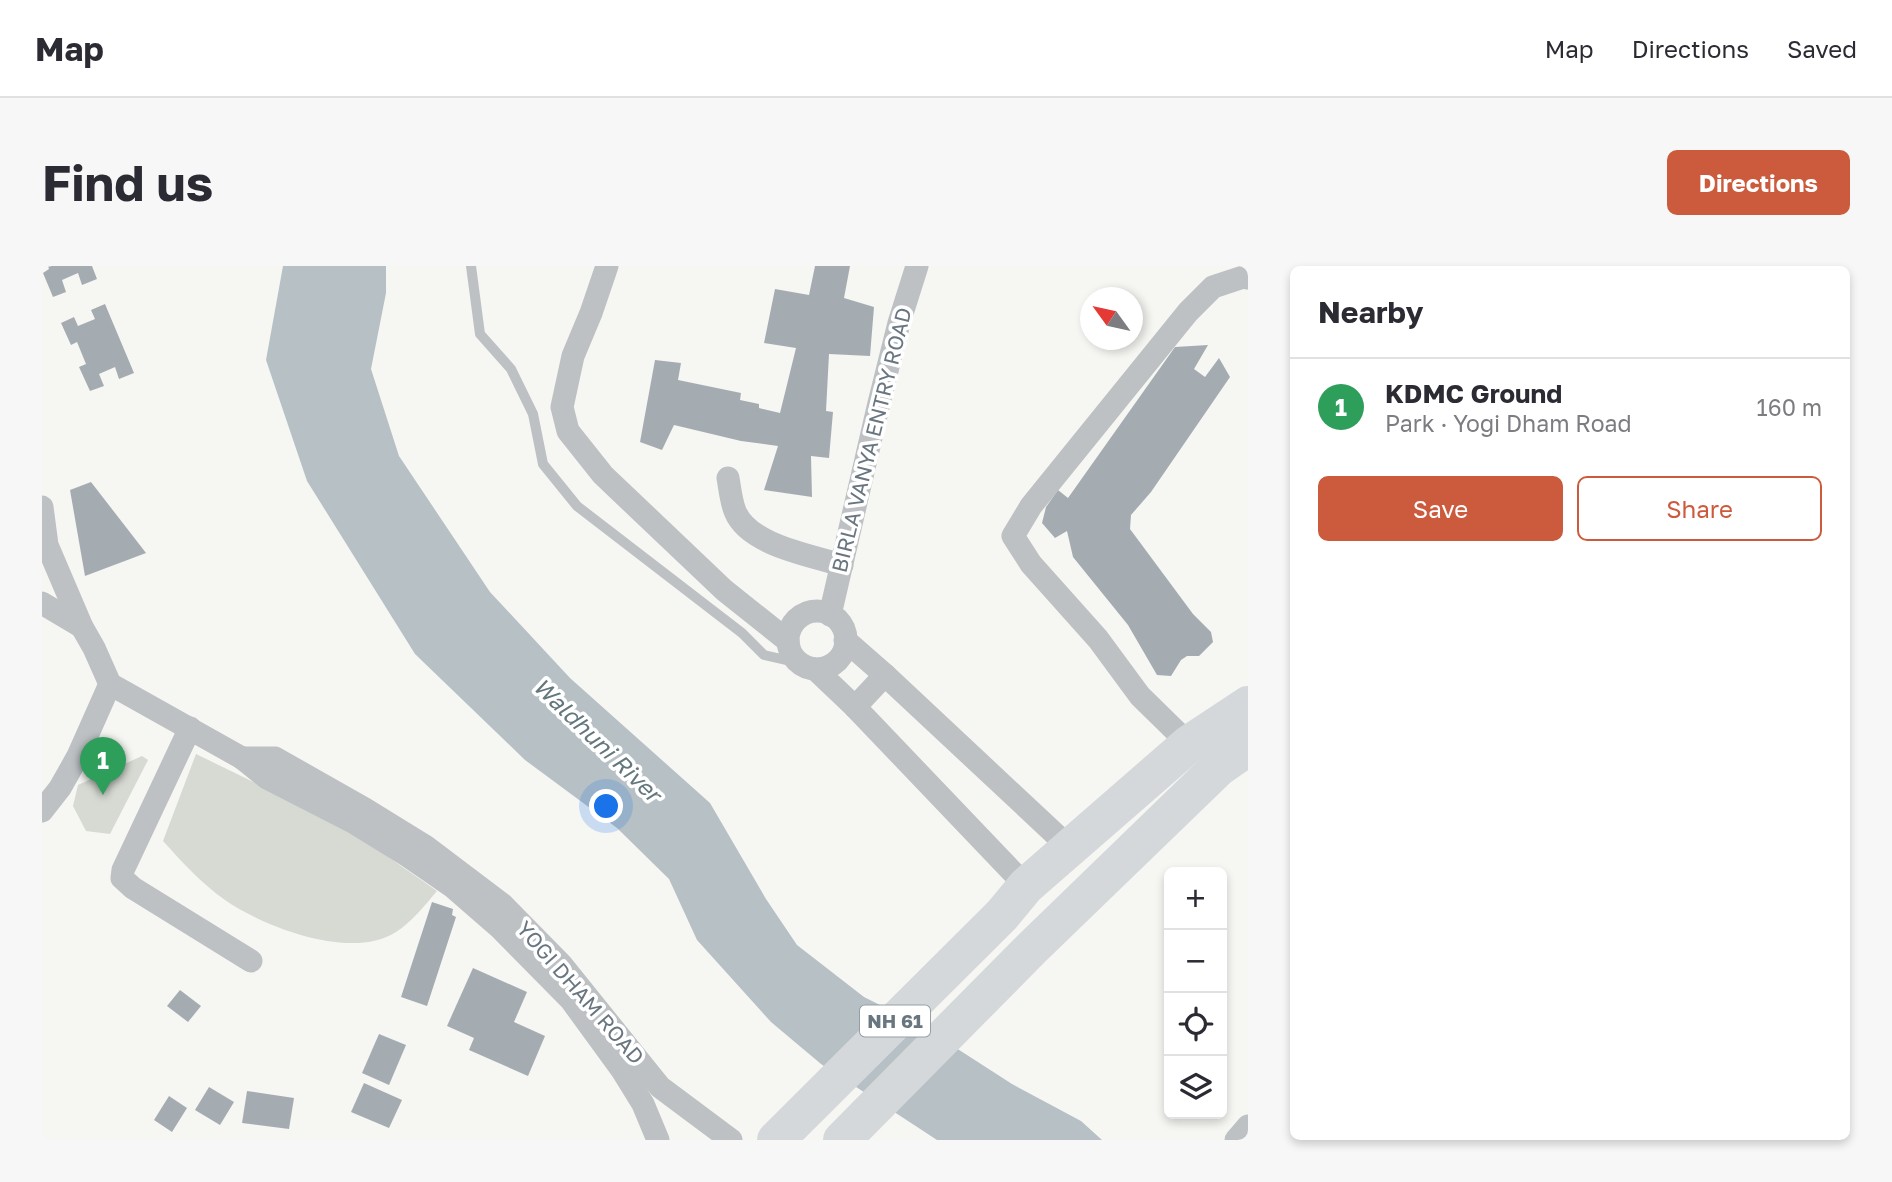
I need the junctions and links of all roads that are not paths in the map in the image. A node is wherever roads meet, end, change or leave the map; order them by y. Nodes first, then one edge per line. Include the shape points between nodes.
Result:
1 (471, 266) edge
2 (607, 266) edge
3 (917, 266) edge
4 (1248, 278) edge
5 (728, 478) dead end
6 (42, 506) edge
7 (842, 565) junction
8 (42, 603) edge
9 (831, 615) junction
10 (82, 627) junction
11 (845, 640) junction
12 (788, 641) junction
13 (807, 666) junction
14 (885, 675) junction
15 (110, 684) junction
16 (1248, 705) edge
17 (855, 707) junction
18 (190, 728) junction
19 (1189, 744) junction
20 (1248, 747) edge
21 (242, 758) junction
22 (42, 810) edge
23 (1070, 848) junction
24 (1026, 887) junction
25 (251, 961) dead end
26 (1248, 1126) edge
27 (782, 1133) edge
28 (658, 1140) edge
29 (731, 1140) edge
30 (842, 1140) edge
31 (1236, 1140) edge

1 - 13 lane via 480,334 511,369 533,414 543,464 576,506 764,655
2 - 12 street via 573,356 562,407 568,431 603,475 724,590
3 - 7 street, BIRLA VANYA ENTRY ROAD via 892,350
4 - 19 street via 1213,287 1188,312 1031,506 1013,536 1140,696
5 - 7 street via 736,513 755,536
6 - 10 street via 47,545
7 - 9 street, BIRLA VANYA ENTRY ROAD
8 - 10 street
9 - 11 street
9 - 12 street via 811,612 802,616 794,622
10 - 15 street
11 - 13 street via 844,650 832,664
11 - 14 street
12 - 13 street via 793,657
13 - 17 street
14 - 17 street
14 - 23 street
15 - 18 street, YOGI DHAM ROAD
15 - 22 street via 78,756
16 - 19 highway, NH 61
17 - 24 street
18 - 21 street, YOGI DHAM ROAD
18 - 25 street via 122,878
19 - 23 highway, NH 61
20 - 30 highway, NH 61 via 1219,768 1030,950
21 - 28 street, YOGI DHAM ROAD via 267,778 408,856 499,927 571,1000 629,1081
21 - 29 street, YOGI DHAM ROAD via 275,758 425,846 503,905 561,964 660,1087
23 - 24 highway, NH 61
24 - 27 highway, NH 61
26 - 31 street

